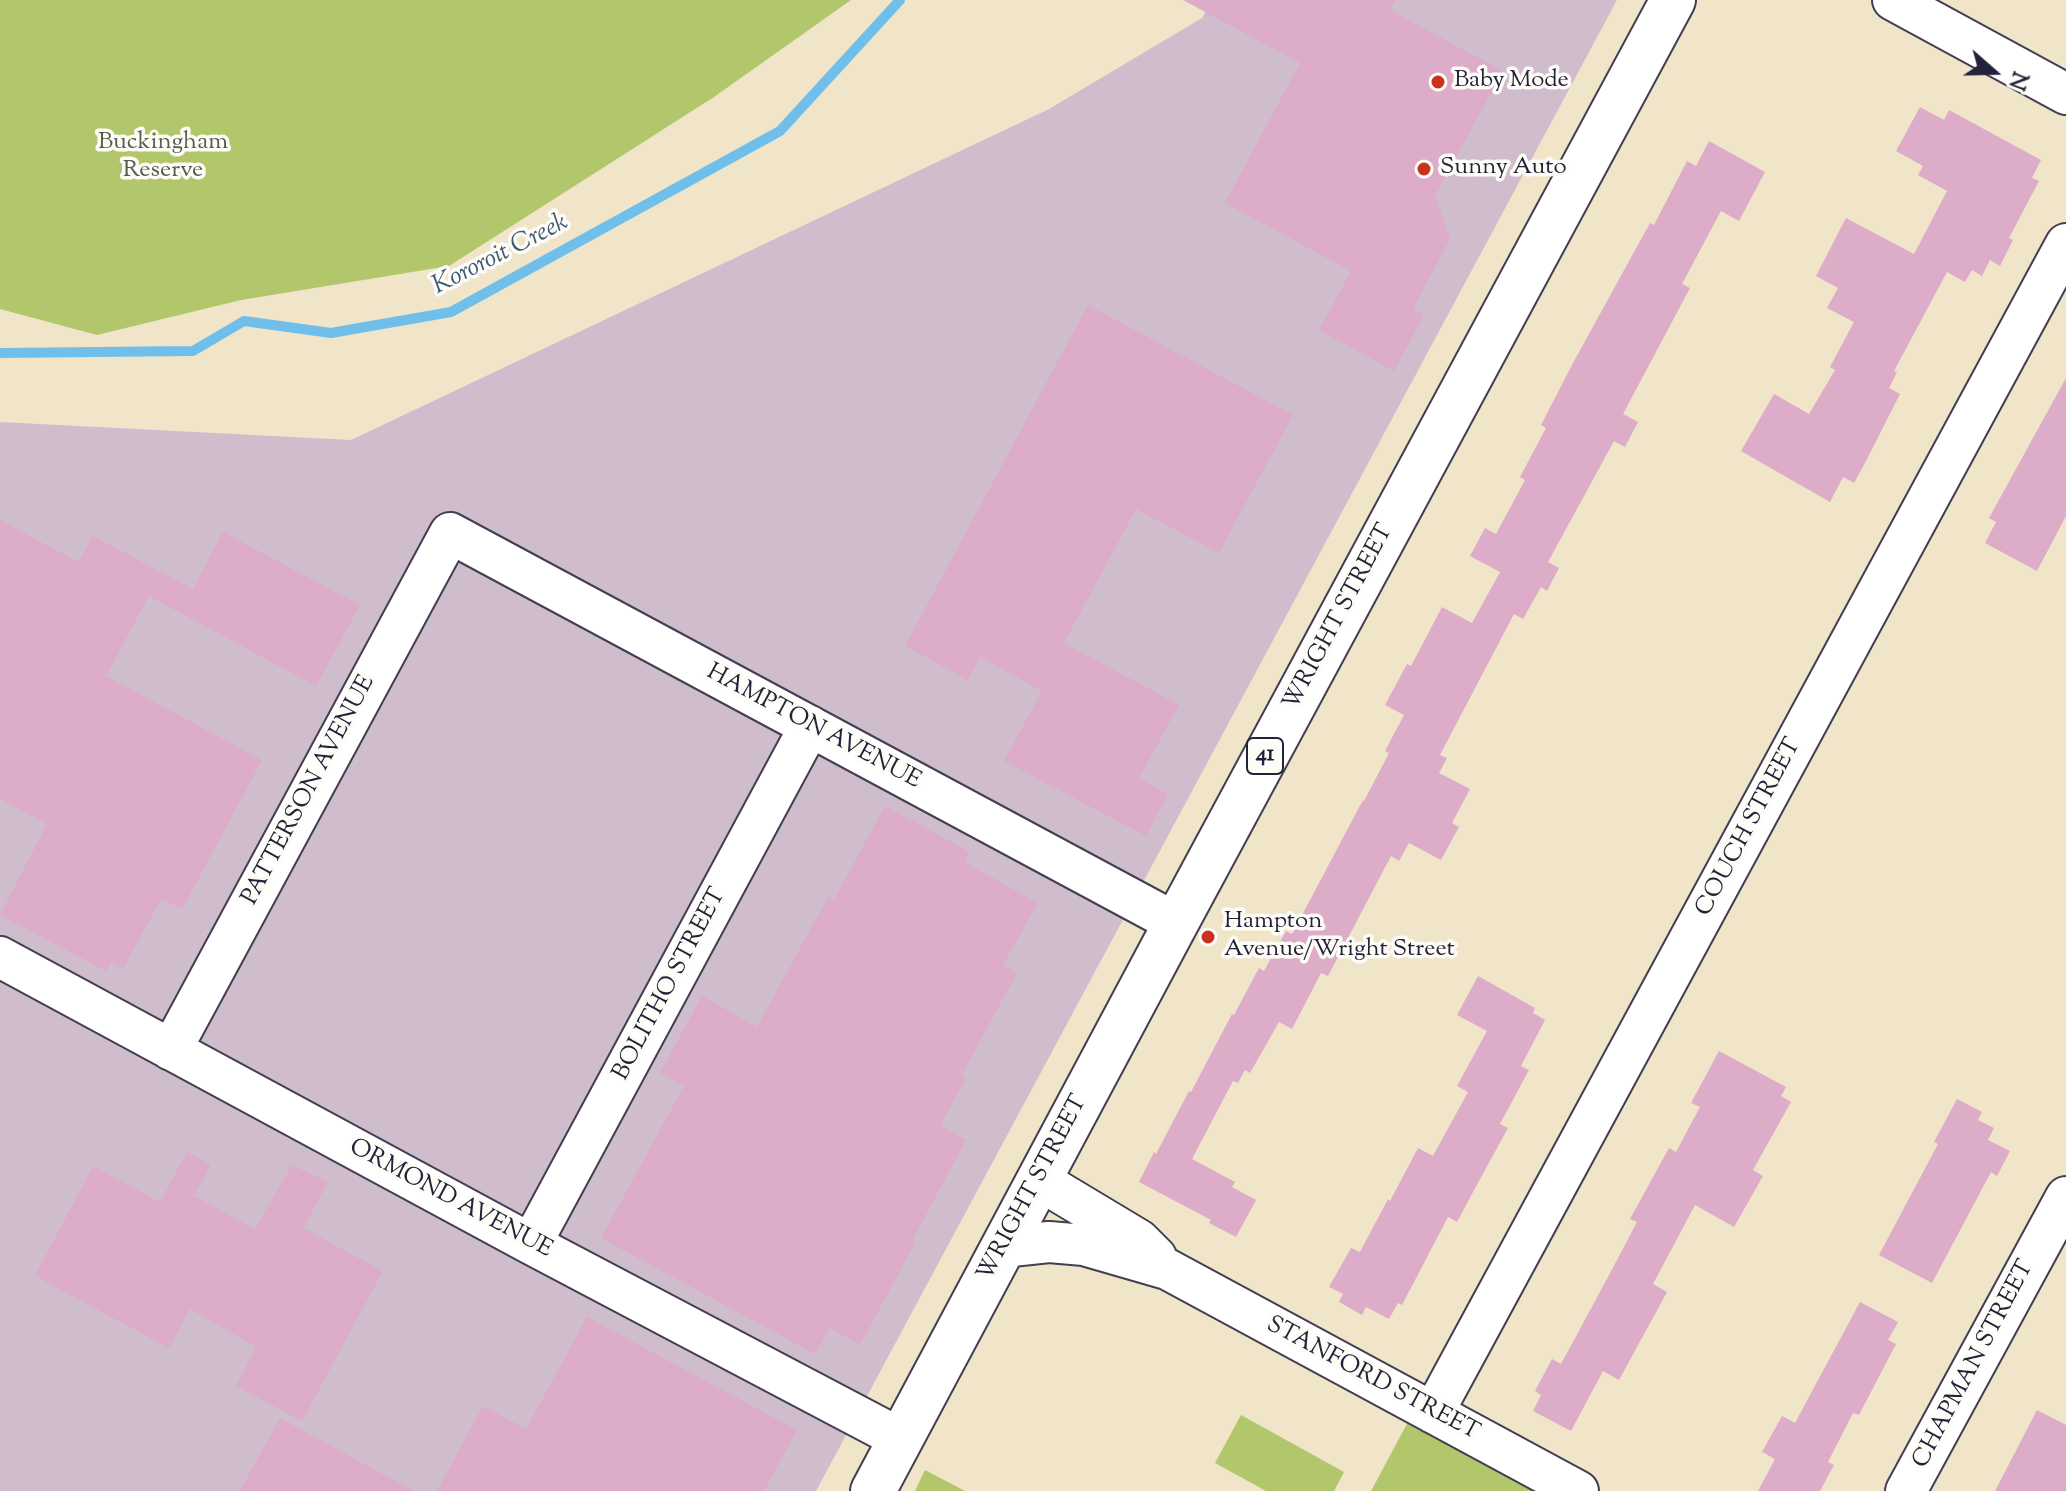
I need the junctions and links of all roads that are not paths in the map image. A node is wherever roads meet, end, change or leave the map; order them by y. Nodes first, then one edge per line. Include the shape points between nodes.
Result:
1 (1673, 0) edge
2 (1918, 6) edge
3 (2066, 94) edge
4 (2066, 244) edge
5 (450, 533) joint
6 (810, 726) junction
7 (1176, 923) junction
8 (0, 957) edge
9 (171, 1050) junction
10 (1039, 1180) junction
11 (2066, 1197) edge
12 (531, 1244) junction
13 (1002, 1247) junction
14 (1167, 1269) junction
15 (1433, 1413) junction
16 (901, 1439) junction
17 (873, 1491) edge
18 (1578, 1491) edge
19 (1906, 1491) edge

1 - 7 main road, WRIGHT STREET / 41
2 - 3 street
4 - 15 street, COUCH STREET
5 - 6 street, HAMPTON AVENUE
5 - 9 street, PATTERSON AVENUE
6 - 7 street, HAMPTON AVENUE
6 - 12 street, BOLITHO STREET
7 - 10 main road, WRIGHT STREET / 41
8 - 9 street, ORMOND AVENUE
9 - 12 street, ORMOND AVENUE
10 - 13 main road, WRIGHT STREET / 41
10 - 14 street, STANFORD STREET via 1139,1240
11 - 19 street, CHAPMAN STREET
12 - 16 street, ORMOND AVENUE
13 - 14 street, STANFORD STREET via 1084,1245
13 - 16 main road, WRIGHT STREET / 41
14 - 15 street, STANFORD STREET
15 - 18 street, STANFORD STREET
16 - 17 main road, WRIGHT STREET / 41

